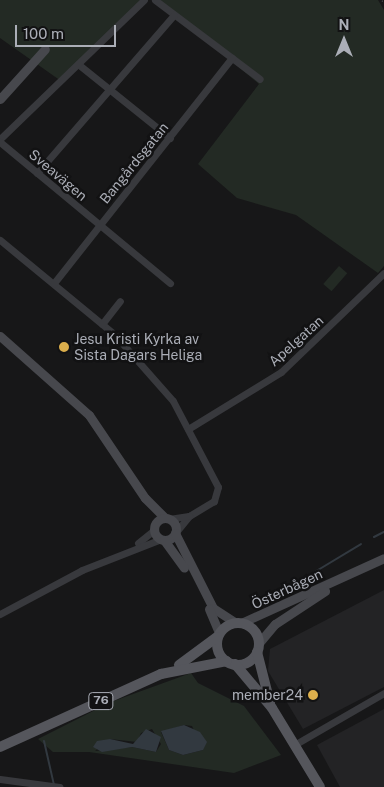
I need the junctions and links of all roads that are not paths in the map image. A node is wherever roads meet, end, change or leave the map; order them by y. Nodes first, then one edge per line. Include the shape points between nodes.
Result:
1 (144, 0) edge
2 (155, 0) edge
3 (174, 16) junction
4 (44, 49) dead end
5 (232, 58) junction
6 (78, 64) junction
7 (260, 79) dead end
8 (110, 91) junction
9 (0, 100) edge
10 (170, 138) junction
11 (0, 141) edge
12 (37, 173) junction
13 (100, 226) junction
14 (0, 240) edge
15 (384, 273) edge
16 (170, 283) dead end
17 (54, 284) junction
18 (120, 301) dead end
19 (102, 324) junction
20 (0, 336) edge
21 (188, 429) junction
22 (145, 498) junction
23 (189, 516) junction
24 (167, 519) junction
25 (155, 528) junction
26 (175, 532) junction
27 (162, 539) junction
28 (136, 545) junction
29 (384, 558) edge
30 (344, 578) junction
31 (0, 614) edge
32 (238, 623) junction
33 (219, 635) junction
34 (258, 648) junction
35 (231, 663) junction
36 (168, 671) junction
37 (384, 693) edge
38 (272, 708) junction
39 (35, 733) junction
40 (294, 744) junction
41 (0, 747) edge
42 (0, 755) edge
43 (0, 779) edge
44 (55, 786) edge
45 (320, 787) edge

1 - 6 street
2 - 3 street
3 - 5 street
3 - 8 street
4 - 9 main road
5 - 7 street
5 - 10 street, Bangårdsgatan
6 - 8 street
6 - 11 street
8 - 10 street
8 - 12 street
10 - 13 street, Bangårdsgatan
11 - 12 street, Sveavägen
12 - 13 street, Sveavägen
13 - 16 street, Sveavägen
13 - 17 street, Bangårdsgatan
14 - 17 street
15 - 21 street, Apelgatan via 282,372
17 - 19 street
18 - 19 street
19 - 21 street via 150,370
20 - 22 main road via 89,415
21 - 23 street via 215,479 218,495
22 - 24 main road
22 - 25 main road
23 - 24 street
23 - 26 street
24 - 25 main road
24 - 26 main road
25 - 27 main road
25 - 28 street
26 - 27 main road
26 - 32 main road via 213,608
27 - 28 street
27 - 33 main road via 210,609
28 - 31 street
29 - 30 main road, Österbågen
30 - 32 main road, Österbågen
30 - 34 main road, Österbågen via 275,624
32 - 33 main road
32 - 34 main road via 253,630
33 - 35 main road via 217,649
33 - 36 main road, 76 via 206,649
34 - 35 main road via 250,661
34 - 38 main road
35 - 36 main road, 76
35 - 38 main road
36 - 39 main road, 76
37 - 40 street
38 - 40 main road
39 - 41 main road, 76
39 - 42 main road, 76
40 - 45 main road
43 - 44 street

